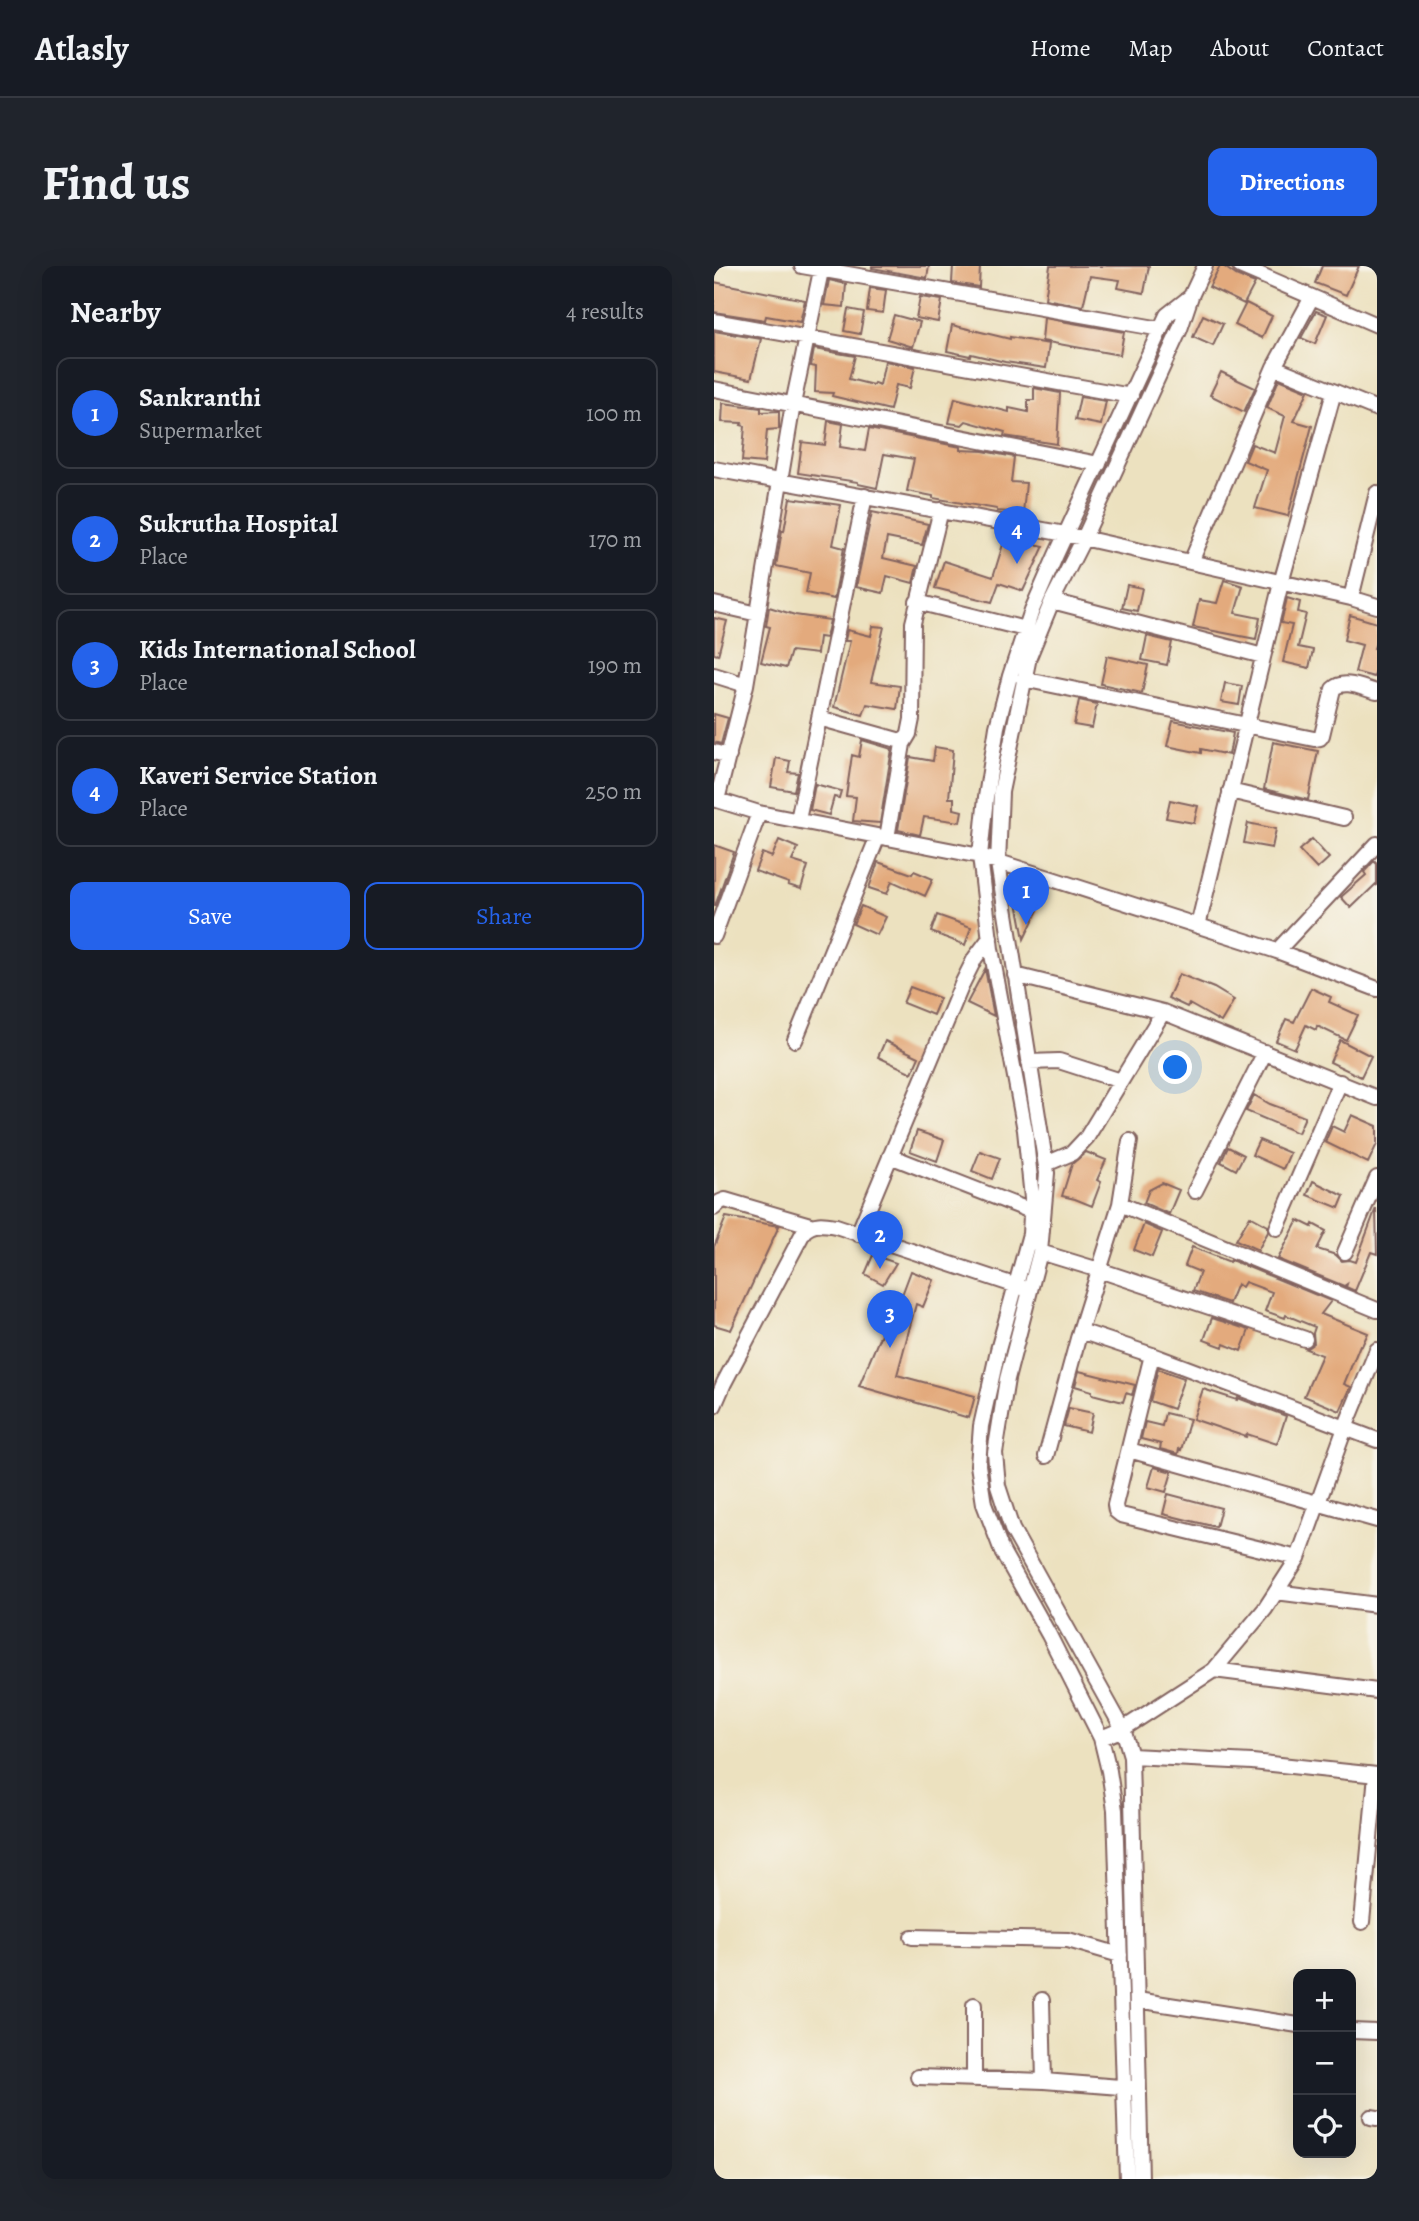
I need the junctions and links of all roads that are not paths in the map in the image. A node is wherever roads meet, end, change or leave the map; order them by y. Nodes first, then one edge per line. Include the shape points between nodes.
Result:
1 (802, 266) edge
2 (1205, 266) edge
3 (1240, 266) edge
4 (822, 268) edge
5 (1191, 296) junction
6 (1312, 297) junction
7 (714, 321) edge
8 (1377, 325) edge
9 (1161, 329) junction
10 (806, 338) junction
11 (1274, 367) junction
12 (714, 389) edge
13 (1334, 392) junction
14 (1131, 396) junction
15 (793, 404) junction
16 (1377, 409) edge
17 (1099, 464) junction
18 (714, 468) edge
19 (780, 482) junction
20 (1377, 492) edge
21 (865, 496) junction
22 (941, 510) junction
23 (1373, 525) edge
24 (1065, 534) junction
25 (1084, 538) junction
26 (1191, 562) junction
27 (1280, 583) junction
28 (1351, 598) junction
29 (1052, 601) junction
30 (917, 602) junction
31 (714, 604) edge
32 (1377, 606) edge
33 (758, 614) junction
34 (1026, 629) junction
35 (1263, 656) junction
36 (714, 675) edge
37 (1023, 679) junction
38 (746, 685) junction
39 (1377, 692) edge
40 (820, 718) junction
41 (1245, 725) junction
42 (903, 744) junction
43 (714, 752) edge
44 (729, 756) junction
45 (1230, 791) junction
46 (715, 799) edge
47 (759, 813) junction
48 (1344, 818) dead end
49 (798, 820) junction
50 (883, 837) junction
51 (1377, 844) edge
52 (980, 856) junction
53 (998, 863) junction
54 (1198, 926) junction
55 (714, 936) edge
56 (990, 938) junction
57 (1277, 951) junction
58 (1016, 975) junction
59 (1377, 989) edge
60 (1163, 1012) junction
61 (795, 1040) dead end
62 (1265, 1052) junction
63 (1029, 1062) junction
64 (1121, 1081) junction
65 (1340, 1082) junction
66 (1377, 1098) edge
67 (1130, 1141) dead end
68 (890, 1156) junction
69 (1046, 1164) junction
70 (1377, 1178) edge
71 (1195, 1191) dead end
72 (1120, 1204) junction
73 (714, 1208) edge
74 (1031, 1211) junction
75 (810, 1225) junction
76 (1277, 1228) dead end
77 (858, 1234) junction
78 (1040, 1252) junction
79 (1345, 1252) dead end
80 (1099, 1270) junction
81 (1023, 1288) junction
82 (1377, 1310) edge
83 (1080, 1331) junction
84 (1305, 1339) dead end
85 (1152, 1355) junction
86 (1376, 1358) edge
87 (719, 1382) edge
88 (714, 1406) edge
89 (1345, 1428) junction
90 (1377, 1440) edge
91 (1129, 1450) junction
92 (1046, 1456) dead end
93 (1319, 1502) junction
94 (1377, 1520) edge
95 (1298, 1558) junction
96 (1276, 1592) junction
97 (1377, 1605) edge
98 (1213, 1671) junction
99 (1377, 1691) edge
100 (1122, 1729) junction
101 (1101, 1738) junction
102 (1131, 1756) junction
103 (1376, 1775) edge
104 (1362, 1922) dead end
105 (912, 1937) dead end
106 (1120, 1955) junction
107 (1042, 2000) dead end
108 (1137, 2000) junction
109 (974, 2005) dead end
110 (1293, 2024) edge
111 (1356, 2031) edge
112 (1377, 2032) edge
113 (918, 2077) dead end
114 (975, 2078) junction
115 (1044, 2081) junction
116 (1131, 2088) junction
117 (1127, 2179) edge
118 (1141, 2179) edge

1 - 4 street
2 - 5 street
3 - 6 street
4 - 9 street
4 - 10 street
5 - 9 street via 1167,315
5 - 25 street
6 - 8 street
6 - 11 street
7 - 10 street
9 - 14 street
10 - 14 street
10 - 15 street
11 - 13 street
11 - 26 street
12 - 15 street
13 - 16 street
13 - 27 street
14 - 17 street
15 - 17 street
15 - 19 street
17 - 24 street
18 - 19 street
19 - 21 street
19 - 33 street
20 - 23 street
21 - 22 street
21 - 40 street
22 - 24 street
22 - 30 street
23 - 28 street
24 - 25 street
24 - 34 street
25 - 26 street
25 - 29 street
26 - 27 street
27 - 28 street
27 - 35 street
28 - 32 street
29 - 35 street
29 - 37 street
30 - 34 street
30 - 42 street via 912,719
31 - 33 street
33 - 38 street
34 - 52 street via 997,727
35 - 41 street
36 - 38 street
37 - 41 street
37 - 53 street via 1001,792
38 - 44 street
39 - 41 street via 1338,684 1320,738
40 - 42 street
40 - 49 street
41 - 45 street
42 - 50 street
43 - 44 street
44 - 46 street
45 - 48 street
45 - 54 street
46 - 47 street
47 - 49 street
47 - 55 street
49 - 50 street
50 - 52 street
50 - 61 street
51 - 57 street
52 - 53 street
52 - 56 street
53 - 54 street
53 - 58 street
54 - 57 street
56 - 68 street via 963,982
56 - 74 street via 1030,1163
57 - 59 street
58 - 60 street
58 - 63 street
60 - 62 street
60 - 64 street
62 - 65 street
62 - 71 street
63 - 64 street via 1059,1061
63 - 69 street
64 - 69 street via 1087,1137 1072,1153
65 - 66 street
65 - 76 street
67 - 72 street
68 - 74 street
68 - 77 street
69 - 78 street
70 - 79 street
72 - 80 street
72 - 82 street
73 - 75 street via 725,1200
74 - 81 street
75 - 77 street via 836,1226
75 - 87 street
77 - 81 street
78 - 80 street
78 - 81 street
80 - 83 street
80 - 84 street
81 - 100 street via 995,1453 998,1486 1012,1529
81 - 101 street via 998,1350 981,1426 978,1465 984,1504 1002,1550
83 - 85 street
83 - 92 street
85 - 89 street
85 - 91 street
86 - 89 street
87 - 88 street
89 - 90 street
89 - 93 street
91 - 93 street
91 - 95 street via 1115,1505 1121,1515
93 - 94 street
93 - 95 street
95 - 96 street
96 - 97 street
96 - 98 street
98 - 99 street
98 - 100 street
100 - 101 street
100 - 102 street
101 - 106 street via 1115,1810
102 - 103 street
102 - 108 street
103 - 104 street
105 - 106 street via 1068,1940
106 - 116 street
107 - 115 street
108 - 110 street
108 - 116 street
109 - 114 street
111 - 112 street
113 - 114 street
114 - 115 street
115 - 116 street
116 - 117 street
116 - 118 street

